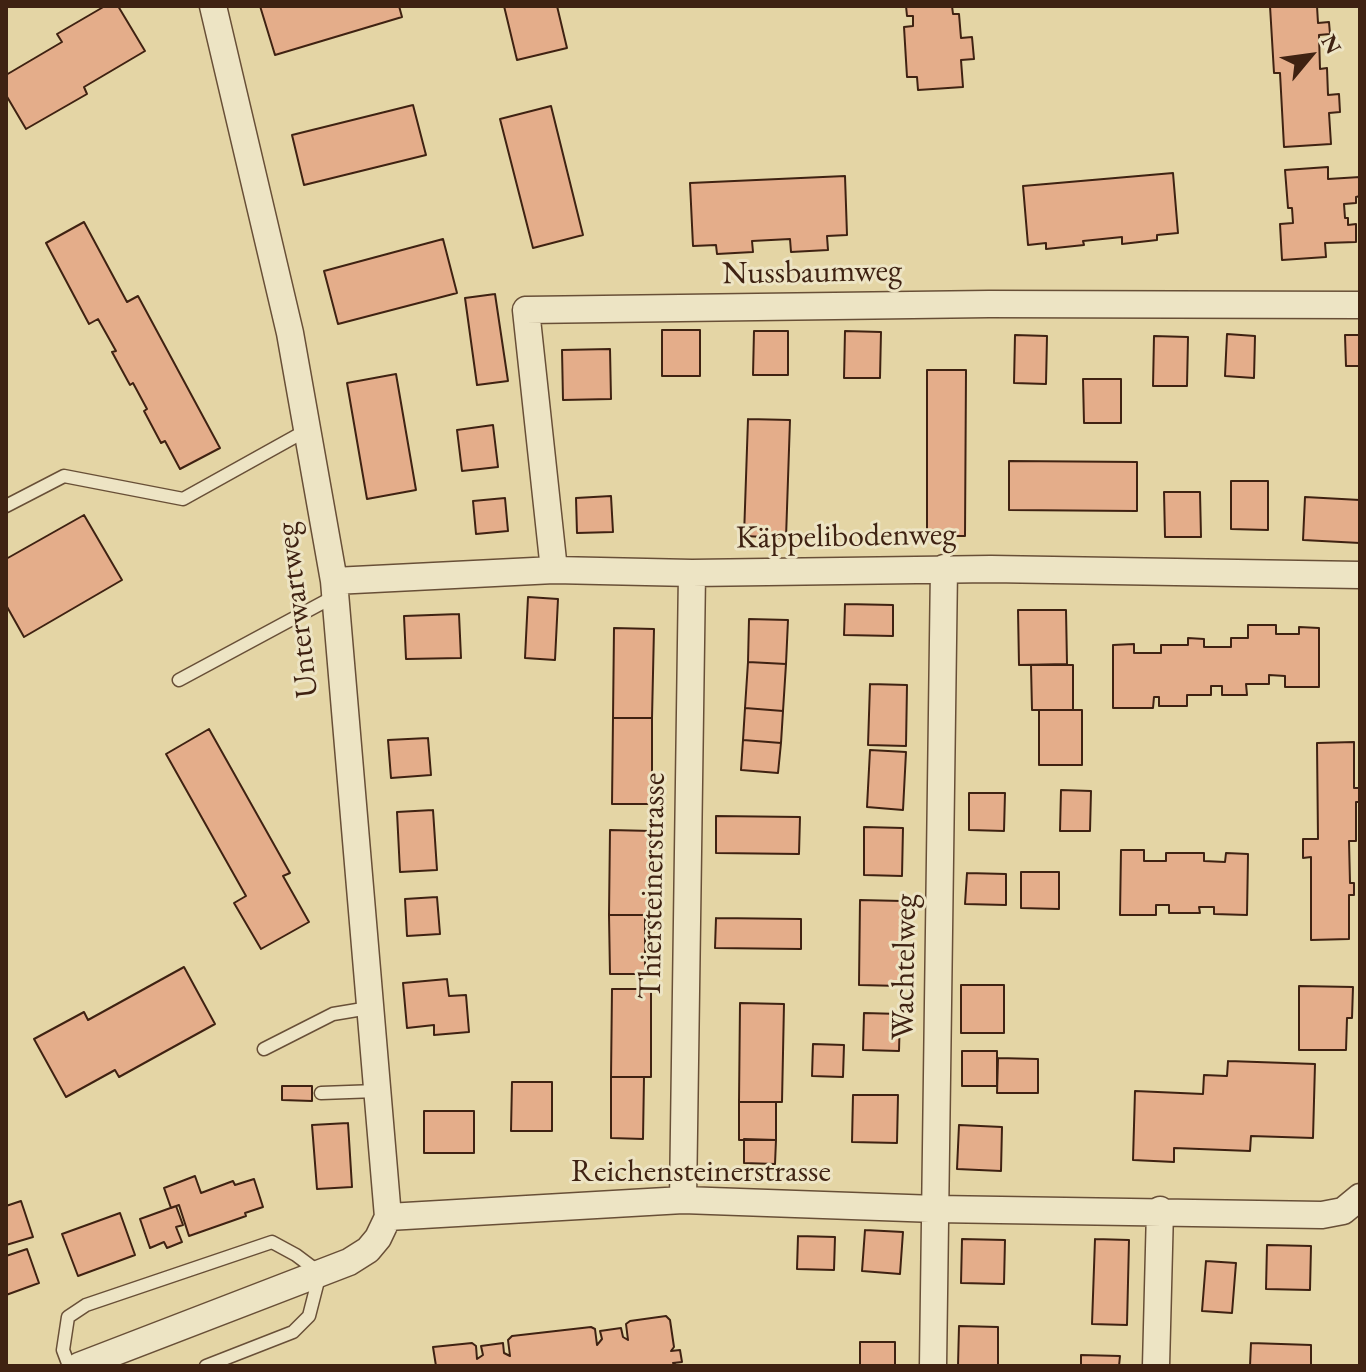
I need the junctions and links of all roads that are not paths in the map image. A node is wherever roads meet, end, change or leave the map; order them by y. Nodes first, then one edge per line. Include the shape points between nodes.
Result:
1 (213, 6) edge
2 (1360, 305) edge
3 (307, 430) junction
4 (6, 506) edge
5 (944, 568) junction
6 (554, 570) junction
7 (692, 573) junction
8 (1360, 575) edge
9 (335, 589) junction
10 (179, 680) dead end
11 (369, 1008) junction
12 (264, 1049) dead end
13 (377, 1091) junction
14 (321, 1093) dead end
15 (1360, 1197) edge
16 (683, 1200) junction
17 (936, 1209) junction
18 (1160, 1210) junction
19 (388, 1217) junction
20 (320, 1273) junction
21 (69, 1366) edge
22 (79, 1366) edge
23 (206, 1366) edge
24 (933, 1366) edge
25 (1156, 1366) edge

1 - 3 street, Unterwartweg via 290,333
2 - 6 street, Nussbaumweg via 526,310
3 - 4 lane via 183,499 64,476
3 - 9 street, Unterwartweg
5 - 7 street, Käppelibodenweg
5 - 8 street, Käppelibodenweg
5 - 17 street, Wachtelweg
6 - 7 street, Käppelibodenweg
6 - 9 street, Käppelibodenweg
7 - 16 street, Thiersteinerstrasse
9 - 10 lane
9 - 11 street, Unterwartweg
11 - 12 lane via 333,1014
11 - 13 street, Unterwartweg
13 - 14 lane
13 - 19 street, Unterwartweg
15 - 18 street, Reichensteinerstrasse via 1343,1211 1322,1215
16 - 17 street, Reichensteinerstrasse
16 - 19 street, Reichensteinerstrasse
17 - 18 street, Reichensteinerstrasse
17 - 24 street, Wachtelweg
18 - 25 street
19 - 20 street via 368,1250
20 - 21 lane via 272,1242 86,1305 68,1317 63,1350
20 - 22 street
20 - 23 lane via 309,1316 293,1332

